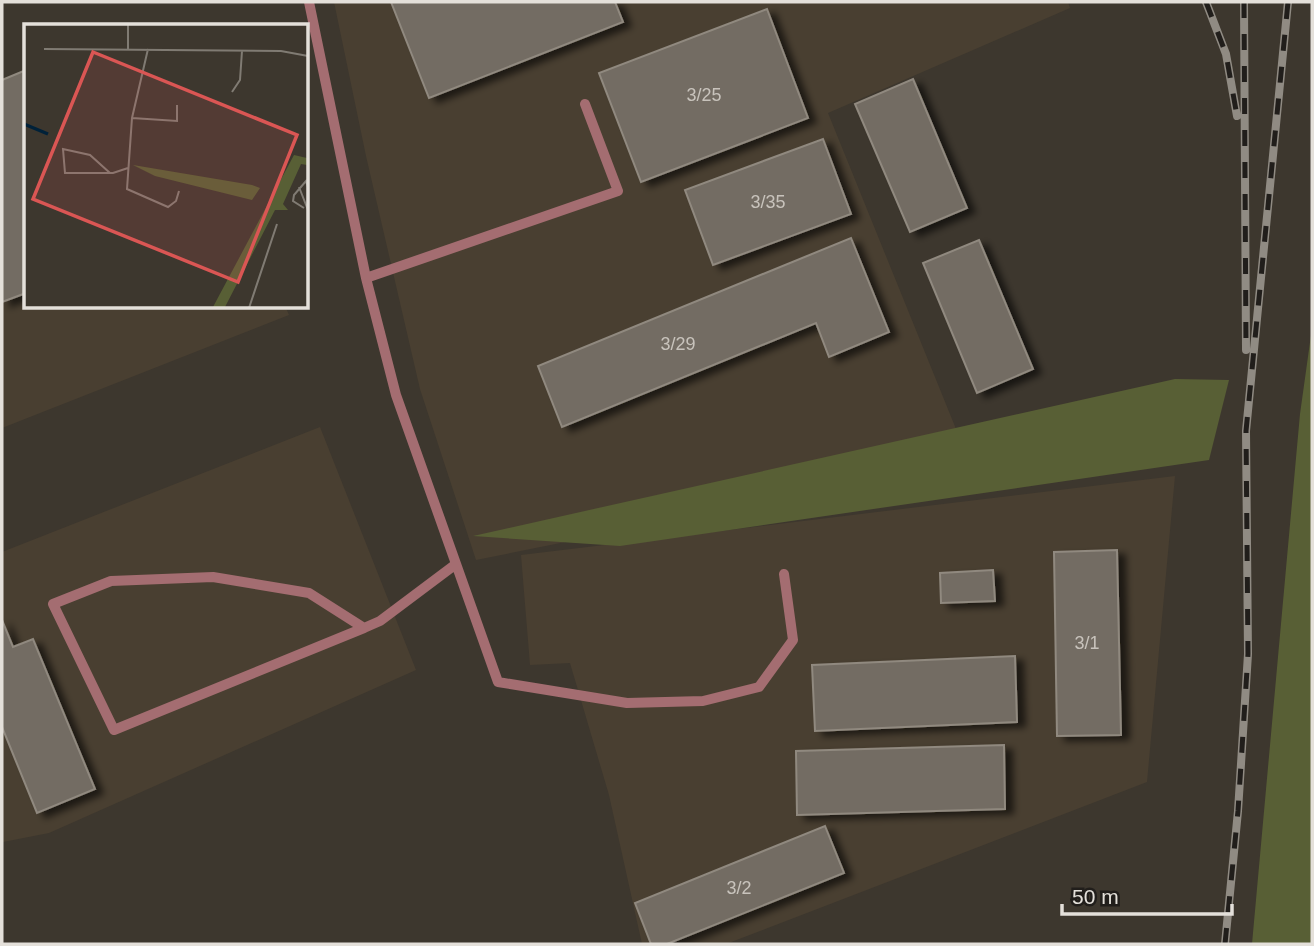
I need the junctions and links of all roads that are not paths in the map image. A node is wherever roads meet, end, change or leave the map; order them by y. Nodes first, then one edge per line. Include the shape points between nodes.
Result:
1 (309, 2) edge
2 (585, 104) dead end
3 (366, 278) junction
4 (456, 564) junction
5 (784, 573) dead end
6 (365, 628) junction

1 - 3 lane
2 - 3 lane via 618,191
3 - 4 lane via 396,395
4 - 5 lane via 498,682 627,703 702,701 759,687 793,640
4 - 6 lane
6 - 6 lane via 114,730 53,604 111,581 213,576 309,593

